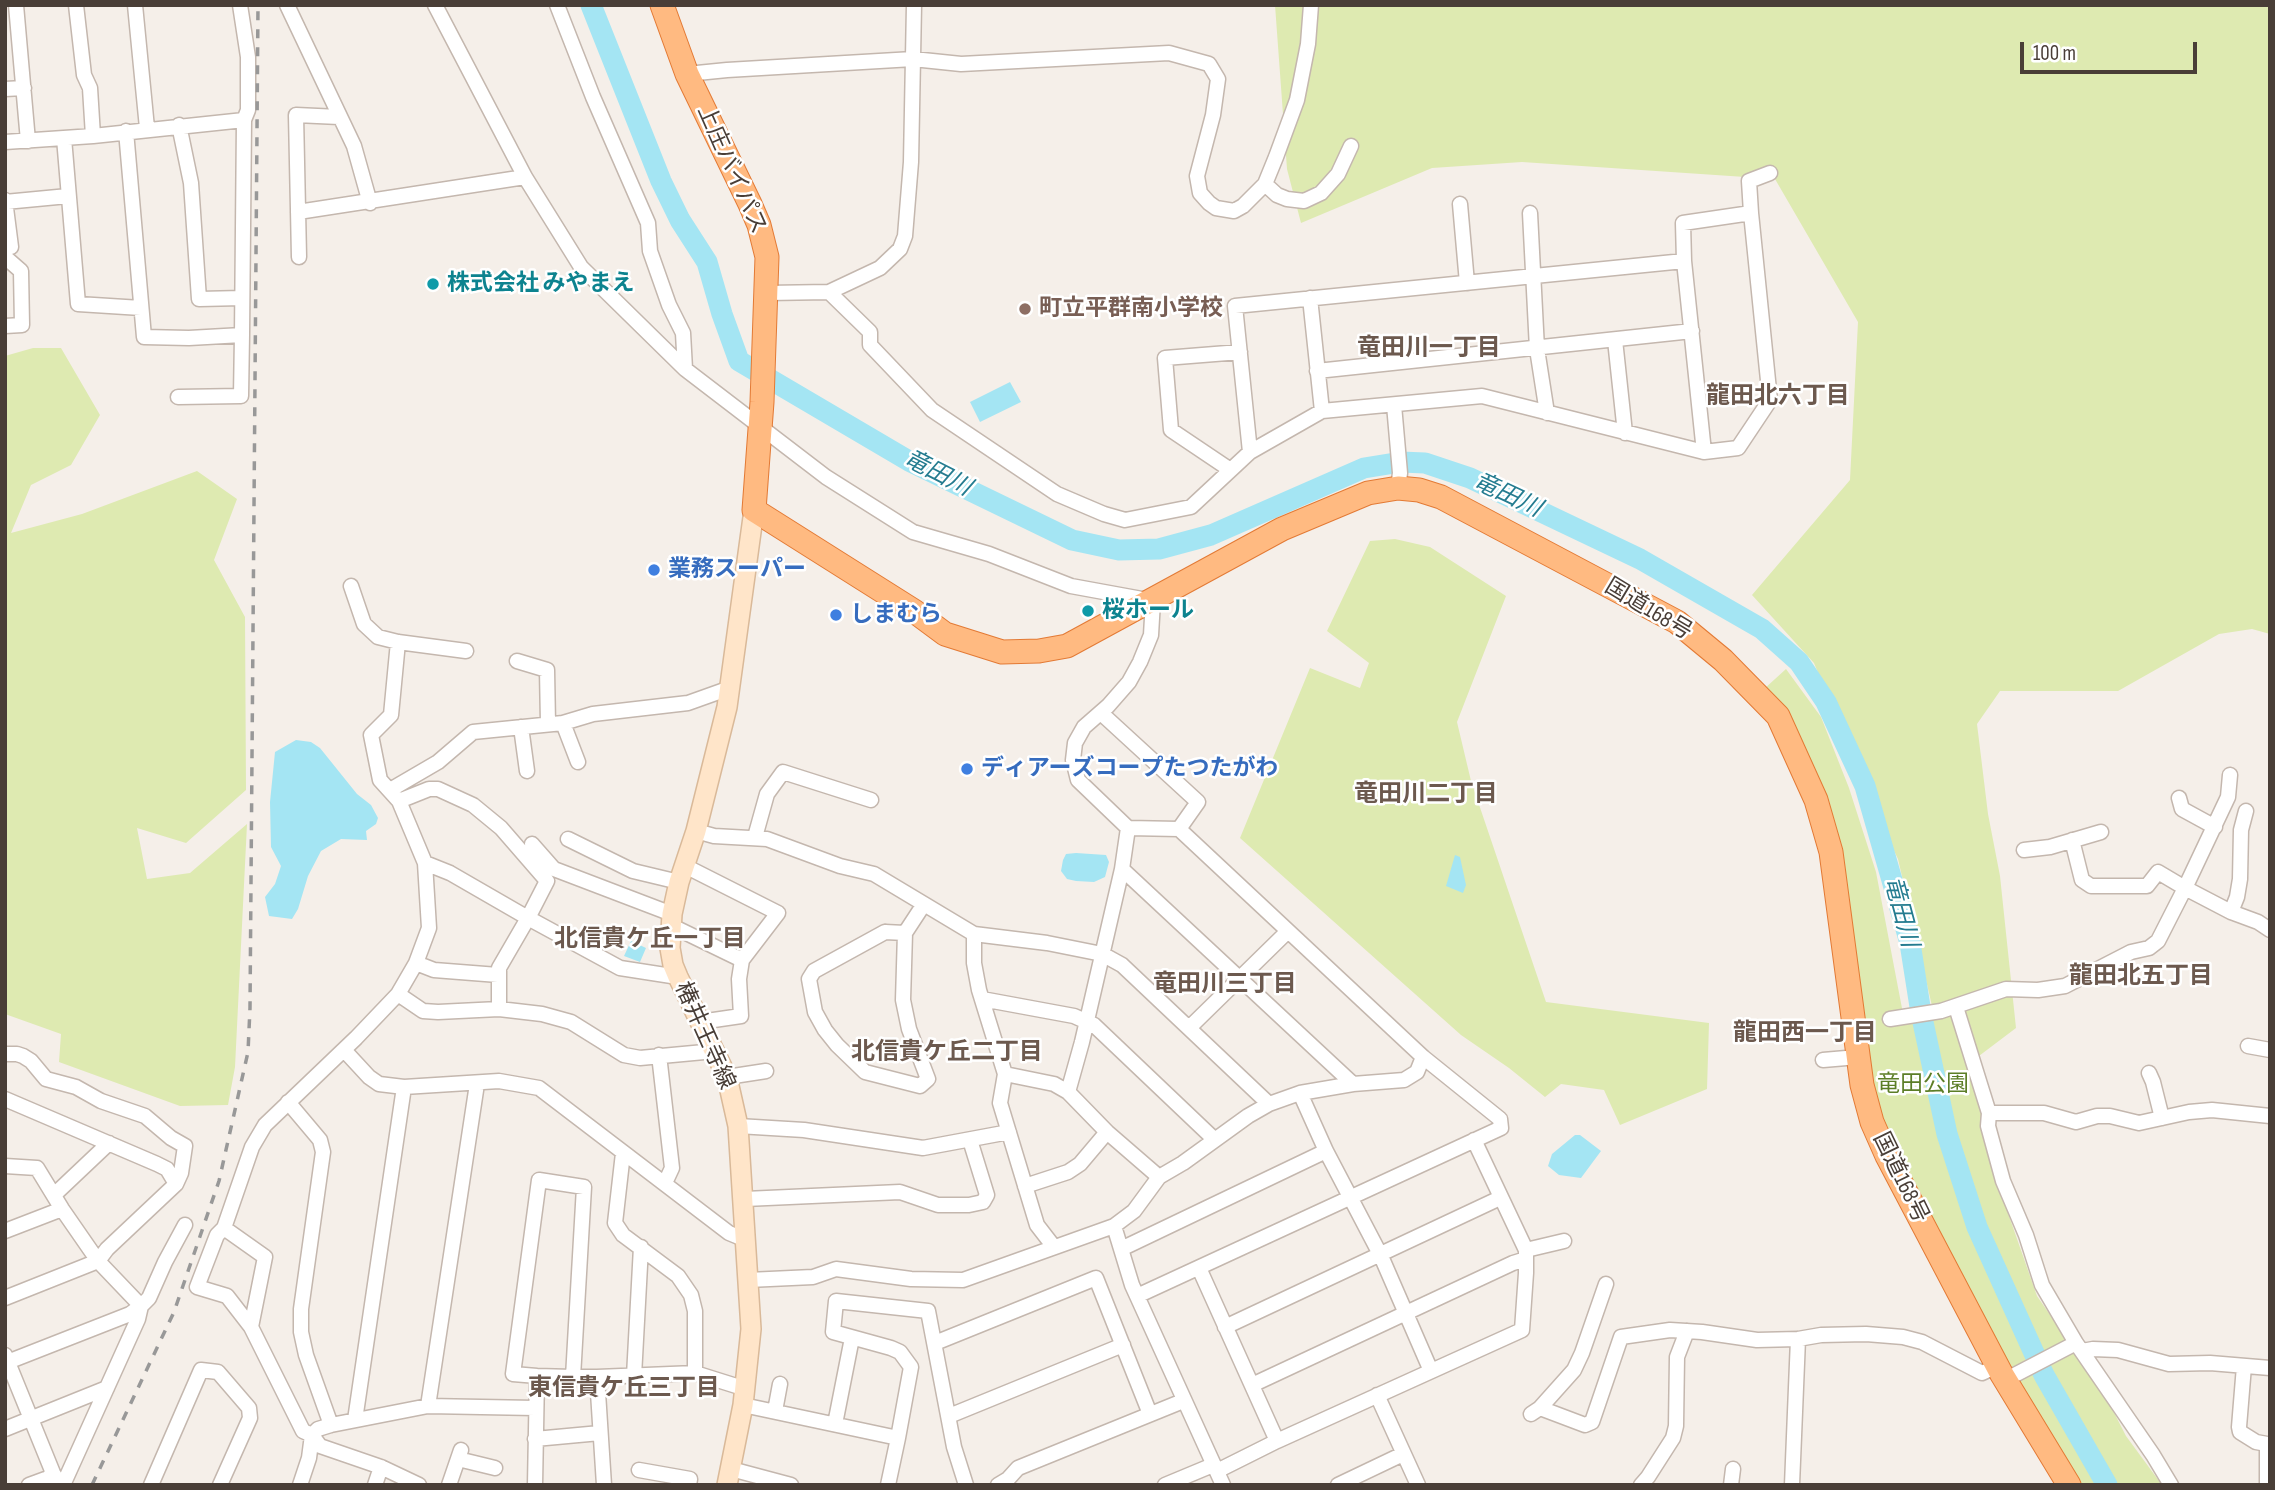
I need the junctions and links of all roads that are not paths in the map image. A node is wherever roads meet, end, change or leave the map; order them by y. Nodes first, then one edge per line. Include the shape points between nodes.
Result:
1 (16, 5) edge
2 (76, 5) edge
3 (135, 5) edge
4 (240, 5) edge
5 (287, 5) edge
6 (435, 5) edge
7 (557, 5) edge
8 (662, 5) edge
9 (914, 5) edge
10 (1311, 5) edge
11 (12, 37) edge
12 (914, 60) junction
13 (687, 74) junction
14 (24, 88) junction
15 (5, 89) edge
16 (339, 117) junction
17 (244, 120) junction
18 (180, 125) junction
19 (147, 128) junction
20 (126, 131) junction
21 (93, 136) junction
22 (64, 138) junction
23 (28, 141) junction
24 (5, 142) edge
25 (1351, 146) dead end
26 (1770, 173) dead end
27 (525, 177) junction
28 (1265, 184) junction
29 (68, 196) junction
30 (5, 201) edge
31 (370, 203) junction
32 (1460, 204) dead end
33 (298, 212) junction
34 (1530, 213) dead end
35 (1751, 213) junction
36 (8, 252) edge
37 (299, 257) dead end
38 (1684, 261) junction
39 (1531, 276) junction
40 (1467, 283) junction
41 (829, 292) junction
42 (242, 298) junction
43 (1310, 298) junction
44 (767, 303) junction
45 (141, 308) junction
46 (5, 326) edge
47 (1692, 331) junction
48 (242, 335) junction
49 (1615, 340) junction
50 (1537, 349) junction
51 (1240, 352) junction
52 (685, 369) junction
53 (1318, 371) junction
54 (178, 397) dead end
55 (1394, 405) junction
56 (1322, 411) junction
57 (1547, 413) junction
58 (760, 427) junction
59 (1625, 433) junction
60 (1250, 452) junction
61 (1704, 452) junction
62 (1229, 469) junction
63 (1399, 480) junction
64 (754, 510) junction
65 (351, 586) dead end
66 (1153, 601) junction
67 (398, 642) junction
68 (466, 651) dead end
69 (517, 661) dead end
70 (730, 688) junction
71 (1101, 713) junction
72 (563, 723) junction
73 (548, 724) junction
74 (521, 727) junction
75 (578, 762) dead end
76 (527, 771) dead end
77 (2230, 775) dead end
78 (394, 796) junction
79 (2179, 798) dead end
80 (871, 800) dead end
81 (2246, 811) dead end
82 (2215, 827) junction
83 (1128, 828) junction
84 (1179, 829) junction
85 (696, 831) junction
86 (2101, 832) dead end
87 (755, 838) junction
88 (568, 839) dead end
89 (2072, 840) junction
90 (532, 844) dead end
91 (2024, 850) dead end
92 (425, 863) junction
93 (1122, 869) junction
94 (682, 874) junction
95 (2185, 888) junction
96 (924, 904) junction
97 (2231, 912) junction
98 (528, 918) junction
99 (672, 920) junction
100 (2270, 930) edge
101 (1287, 932) junction
102 (905, 933) junction
103 (974, 934) junction
104 (1102, 954) junction
105 (742, 960) junction
106 (416, 963) junction
107 (498, 975) junction
108 (678, 977) junction
109 (1240, 978) junction
110 (398, 994) junction
111 (982, 999) junction
112 (499, 1009) junction
113 (1948, 1009) junction
114 (1890, 1019) dead end
115 (1087, 1021) junction
116 (700, 1023) junction
117 (1189, 1028) junction
118 (2248, 1046) dead end
119 (344, 1050) junction
120 (2270, 1050) edge
121 (715, 1051) junction
122 (5, 1054) edge
123 (659, 1055) junction
124 (1423, 1057) junction
125 (1858, 1057) junction
126 (1822, 1060) dead end
127 (766, 1071) dead end
128 (2149, 1073) dead end
129 (1005, 1074) junction
130 (727, 1077) junction
131 (477, 1084) junction
132 (1353, 1084) junction
133 (404, 1087) junction
134 (1068, 1092) junction
135 (1300, 1093) junction
136 (5, 1099) edge
137 (288, 1102) junction
138 (1269, 1104) junction
139 (1989, 1113) junction
140 (2270, 1116) edge
141 (2162, 1118) junction
142 (738, 1126) junction
143 (1009, 1132) junction
144 (1107, 1132) junction
145 (970, 1140) junction
146 (1215, 1140) junction
147 (1474, 1140) junction
148 (109, 1143) junction
149 (1326, 1151) junction
150 (623, 1153) junction
151 (5, 1166) edge
152 (1159, 1177) junction
153 (664, 1183) junction
154 (176, 1184) junction
155 (1025, 1186) junction
156 (54, 1195) junction
157 (1352, 1198) junction
158 (1500, 1198) junction
159 (745, 1199) junction
160 (62, 1209) junction
161 (185, 1225) dead end
162 (1114, 1226) junction
163 (224, 1228) junction
164 (5, 1231) edge
165 (746, 1240) junction
166 (1563, 1241) dead end
167 (641, 1247) junction
168 (1054, 1247) junction
169 (1121, 1249) junction
170 (1526, 1255) junction
171 (1381, 1256) junction
172 (98, 1261) junction
173 (1199, 1268) junction
174 (748, 1280) junction
175 (1606, 1284) dead end
176 (1137, 1296) junction
177 (5, 1298) edge
178 (141, 1306) junction
179 (1408, 1314) junction
180 (251, 1327) junction
181 (1225, 1327) junction
182 (1687, 1331) junction
183 (852, 1338) junction
184 (1798, 1339) junction
185 (935, 1343) junction
186 (1123, 1345) junction
187 (2079, 1347) junction
188 (6, 1360) edge
189 (2244, 1366) junction
190 (2270, 1368) edge
191 (1431, 1371) junction
192 (695, 1373) junction
193 (2004, 1374) junction
194 (537, 1376) junction
195 (634, 1376) junction
196 (573, 1377) junction
197 (597, 1377) junction
198 (780, 1384) dead end
199 (1252, 1385) junction
200 (107, 1388) junction
201 (1377, 1395) junction
202 (744, 1397) junction
203 (1183, 1401) junction
204 (428, 1406) junction
205 (535, 1408) junction
206 (775, 1411) junction
207 (1150, 1414) junction
208 (949, 1416) junction
209 (31, 1418) junction
210 (355, 1420) junction
211 (835, 1424) junction
212 (331, 1425) junction
213 (5, 1429) edge
214 (600, 1433) junction
215 (312, 1435) junction
216 (898, 1438) junction
217 (535, 1439) junction
218 (1277, 1441) junction
219 (1403, 1454) junction
220 (381, 1467) junction
221 (495, 1468) dead end
222 (1733, 1469) dead end
223 (639, 1470) dead end
224 (1218, 1474) edge
225 (729, 1477) edge
226 (59, 1481) edge
227 (29, 1485) edge
228 (150, 1485) edge
229 (220, 1485) edge
230 (300, 1485) edge
231 (375, 1485) edge
232 (419, 1485) edge
233 (449, 1485) edge
234 (535, 1485) edge
235 (604, 1485) edge
236 (689, 1485) edge
237 (791, 1485) edge
238 (888, 1485) edge
239 (966, 1485) edge
240 (998, 1485) edge
241 (1165, 1485) edge
242 (1338, 1485) edge
243 (1418, 1485) edge
244 (1641, 1485) edge
245 (1731, 1485) edge
246 (1793, 1485) edge
247 (2069, 1485) edge
248 (2171, 1485) edge
249 (2267, 1485) edge

1 - 11 street
2 - 21 street
3 - 19 street
4 - 17 street via 248,57
5 - 16 street
6 - 27 street
7 - 52 street via 648,223 650,251 683,333
8 - 13 highway, 上庄バイパス
9 - 12 street
10 - 28 street via 1297,100
11 - 14 street
12 - 13 street
12 - 28 street via 961,64 1169,53 1209,64 1218,79 1197,176 1200,193 1216,208 1234,211
12 - 41 street via 911,162 901,249 880,268
13 - 44 highway, 上庄バイパス via 759,225 767,257
14 - 15 street
14 - 23 street
16 - 31 street via 354,146
16 - 33 street via 296,115
17 - 18 street
17 - 42 street
18 - 19 street
18 - 42 street via 191,183 199,299
19 - 20 street
20 - 21 street
20 - 45 street
21 - 22 street
22 - 23 street
22 - 29 street
23 - 24 street
25 - 28 street via 1338,174 1321,193 1304,201 1277,195
26 - 35 street via 1749,181
27 - 31 street
27 - 52 street via 581,267
29 - 30 street
29 - 45 street via 78,304
30 - 36 street
31 - 33 street
32 - 40 street
33 - 37 street
34 - 39 street
35 - 38 street via 1683,223
35 - 61 street via 1770,400 1738,448
36 - 46 street via 21,271 22,326
38 - 39 street
38 - 47 street
39 - 40 street
39 - 50 street
40 - 43 street
41 - 44 street
41 - 62 street via 870,332 870,345 932,410 1057,494 1125,520 1191,506
42 - 48 street
43 - 51 street via 1235,306
43 - 53 street
44 - 58 highway, 上庄バイパス
45 - 48 street via 144,337
47 - 49 street
47 - 61 street
48 - 54 street via 241,396
49 - 50 street
49 - 59 street
50 - 53 street
50 - 57 street
51 - 60 street
51 - 62 street via 1165,358 1171,430
52 - 58 street
53 - 56 street
55 - 56 street
55 - 57 street via 1482,396
55 - 63 street
56 - 60 street
57 - 59 street
58 - 64 highway, 上庄バイパス
58 - 66 street via 826,477 913,533 989,554 1072,586
59 - 61 street
60 - 62 street
63 - 66 highway, 国道168号 via 1282,529
63 - 125 highway, 国道168号 via 1677,622 1723,660 1777,716 1816,800 1831,852
64 - 66 highway, 国道168号 via 945,634 1002,652 1067,646
64 - 70 main road, 椿井王寺線
65 - 67 street via 364,624 378,637
66 - 71 street via 1151,635 1140,662
67 - 68 street
67 - 78 street via 391,715 371,735 380,780
69 - 73 street via 547,670
70 - 72 street via 688,703 593,714
70 - 85 main road, 椿井王寺線
71 - 83 street via 1084,727 1075,743 1073,761 1078,779
71 - 84 street via 1198,802
72 - 73 street
72 - 75 street
73 - 74 street
74 - 76 street
74 - 78 street via 473,732
77 - 82 street via 2228,797
78 - 92 street
78 - 98 street via 439,789 473,805 501,828 547,881
79 - 82 street via 2182,809
80 - 87 street via 783,772 767,794
81 - 97 street via 2240,879
82 - 95 street
83 - 84 street
83 - 93 street
84 - 101 street
85 - 87 street
85 - 94 main road, 椿井王寺線
86 - 89 street
87 - 96 street via 874,874
88 - 94 street via 633,871
89 - 91 street
89 - 95 street via 2082,880 2091,886 2147,886 2158,872
90 - 99 street via 554,870
92 - 98 street
92 - 106 street via 429,928
93 - 104 street
93 - 109 street
94 - 99 main road, 椿井王寺線
94 - 105 street via 778,913
95 - 97 street
95 - 113 street via 2158,941 2149,948 2131,952 2057,988 2006,989
96 - 102 street
96 - 103 street
97 - 100 street
98 - 107 street
98 - 108 street via 620,968
99 - 105 street
99 - 108 main road, 椿井王寺線 via 670,948
101 - 109 street
101 - 124 street
102 - 102 street via 885,932 814,971 808,979 815,1013 825,1030 865,1072 920,1086 928,1079 903,1000
103 - 104 street
103 - 111 street via 974,963
104 - 115 street
104 - 117 street via 1122,965
105 - 116 street via 741,1016
106 - 107 street via 434,970
106 - 110 street
107 - 112 street
108 - 116 main road, 椿井王寺線
109 - 117 street
109 - 132 street
110 - 112 street via 423,1010 438,1013
110 - 119 street
111 - 115 street
111 - 129 street
112 - 123 street via 571,1022 624,1055
113 - 114 street
113 - 139 street
115 - 134 street
115 - 146 street
116 - 121 main road, 椿井王寺線
117 - 138 street
118 - 120 street
119 - 133 street via 379,1084
119 - 137 street
121 - 123 street
121 - 130 main road, 椿井王寺線
122 - 154 street via 23,1056 46,1079 145,1116 185,1146
123 - 153 street via 671,1168
124 - 132 street via 1417,1072 1404,1080
124 - 147 street via 1500,1119 1501,1128
125 - 126 street
125 - 193 highway, 国道168号 via 1872,1122 1887,1156
127 - 130 street
128 - 141 street
129 - 134 street via 1054,1084
129 - 143 street via 1000,1103
130 - 142 main road, 椿井王寺線
131 - 133 street
131 - 150 street via 499,1081 539,1087
131 - 204 street
132 - 135 street
133 - 210 street
134 - 144 street
135 - 138 street
135 - 149 street
136 - 148 street
137 - 163 street via 265,1125 252,1147
137 - 212 street via 320,1140 323,1152 301,1332
138 - 146 street
139 - 141 street via 2045,1113 2076,1122 2097,1116 2139,1123
139 - 187 street via 1988,1126 2003,1181 2033,1262
140 - 141 street via 2212,1110
142 - 145 street via 804,1130 923,1148
142 - 159 main road, 椿井王寺線
143 - 145 street
143 - 155 street
144 - 152 street
144 - 155 street via 1068,1172
145 - 159 street via 986,1195 983,1202 938,1205 900,1192
146 - 152 street
147 - 157 street
147 - 158 street
148 - 154 street via 167,1169
148 - 156 street
149 - 157 street
149 - 169 street
150 - 153 street
150 - 167 street via 615,1223
151 - 156 street via 37,1168
152 - 162 street via 1134,1211
153 - 165 street via 729,1233
154 - 172 street
155 - 168 street via 1037,1225
156 - 160 street
157 - 171 street
157 - 173 street
158 - 170 street
158 - 171 street
159 - 165 main road, 椿井王寺線
160 - 164 street
160 - 172 street
161 - 178 street
162 - 168 street
162 - 169 street
163 - 180 street via 265,1257
163 - 180 street via 197,1287 227,1296
165 - 174 main road, 椿井王寺線
166 - 170 street
167 - 192 street via 678,1276 691,1294
167 - 195 street
168 - 174 street via 963,1280 836,1269 813,1277
169 - 176 street
170 - 179 street
170 - 191 street via 1522,1330
171 - 179 street
171 - 181 street
172 - 177 street
172 - 178 street
173 - 176 street
173 - 181 street
174 - 202 main road, 椿井王寺線 via 751,1329
175 - 182 street via 1574,1370 1535,1411 1586,1425 1592,1422 1621,1337
176 - 203 street
178 - 188 street
178 - 200 street
179 - 191 street
179 - 199 street
180 - 215 street via 303,1431
181 - 199 street
182 - 184 street via 1757,1340
182 - 244 street via 1677,1357 1673,1437
183 - 185 street via 833,1332 836,1301 928,1311
183 - 211 street
183 - 216 street via 900,1352 911,1367
184 - 193 street via 1866,1334 1903,1337 1982,1373
184 - 246 street
185 - 186 street via 1096,1278
185 - 208 street
186 - 207 street
186 - 208 street
187 - 189 street via 2118,1350 2169,1364
187 - 193 street
187 - 248 street
188 - 209 street
189 - 190 street
189 - 249 street via 2239,1427 2256,1442 2267,1444
191 - 201 street
192 - 195 street
192 - 202 street
193 - 247 highway, 国道168号
194 - 196 street
194 - 196 street via 513,1374 540,1180 584,1187
194 - 205 street
195 - 197 street
196 - 197 street
197 - 214 street
198 - 206 street
199 - 218 street
200 - 209 street
200 - 226 street
201 - 218 street
201 - 219 street
202 - 206 street
202 - 225 main road, 椿井王寺線
203 - 207 street
203 - 224 street
204 - 205 street
204 - 210 street
205 - 217 street
206 - 211 street
207 - 240 street via 1018,1468
208 - 239 street
209 - 213 street
209 - 226 street
210 - 212 street
211 - 216 street
212 - 215 street
214 - 217 street
214 - 235 street
215 - 220 street via 320,1446
215 - 230 street
216 - 238 street
217 - 234 street
218 - 224 street
219 - 242 street
219 - 243 street
220 - 231 street
220 - 232 street
221 - 233 street via 460,1455
222 - 245 street
223 - 236 street via 690,1479
224 - 241 street
225 - 237 street
226 - 227 street via 48,1478
228 - 229 street via 201,1370 218,1372 249,1408 250,1418

